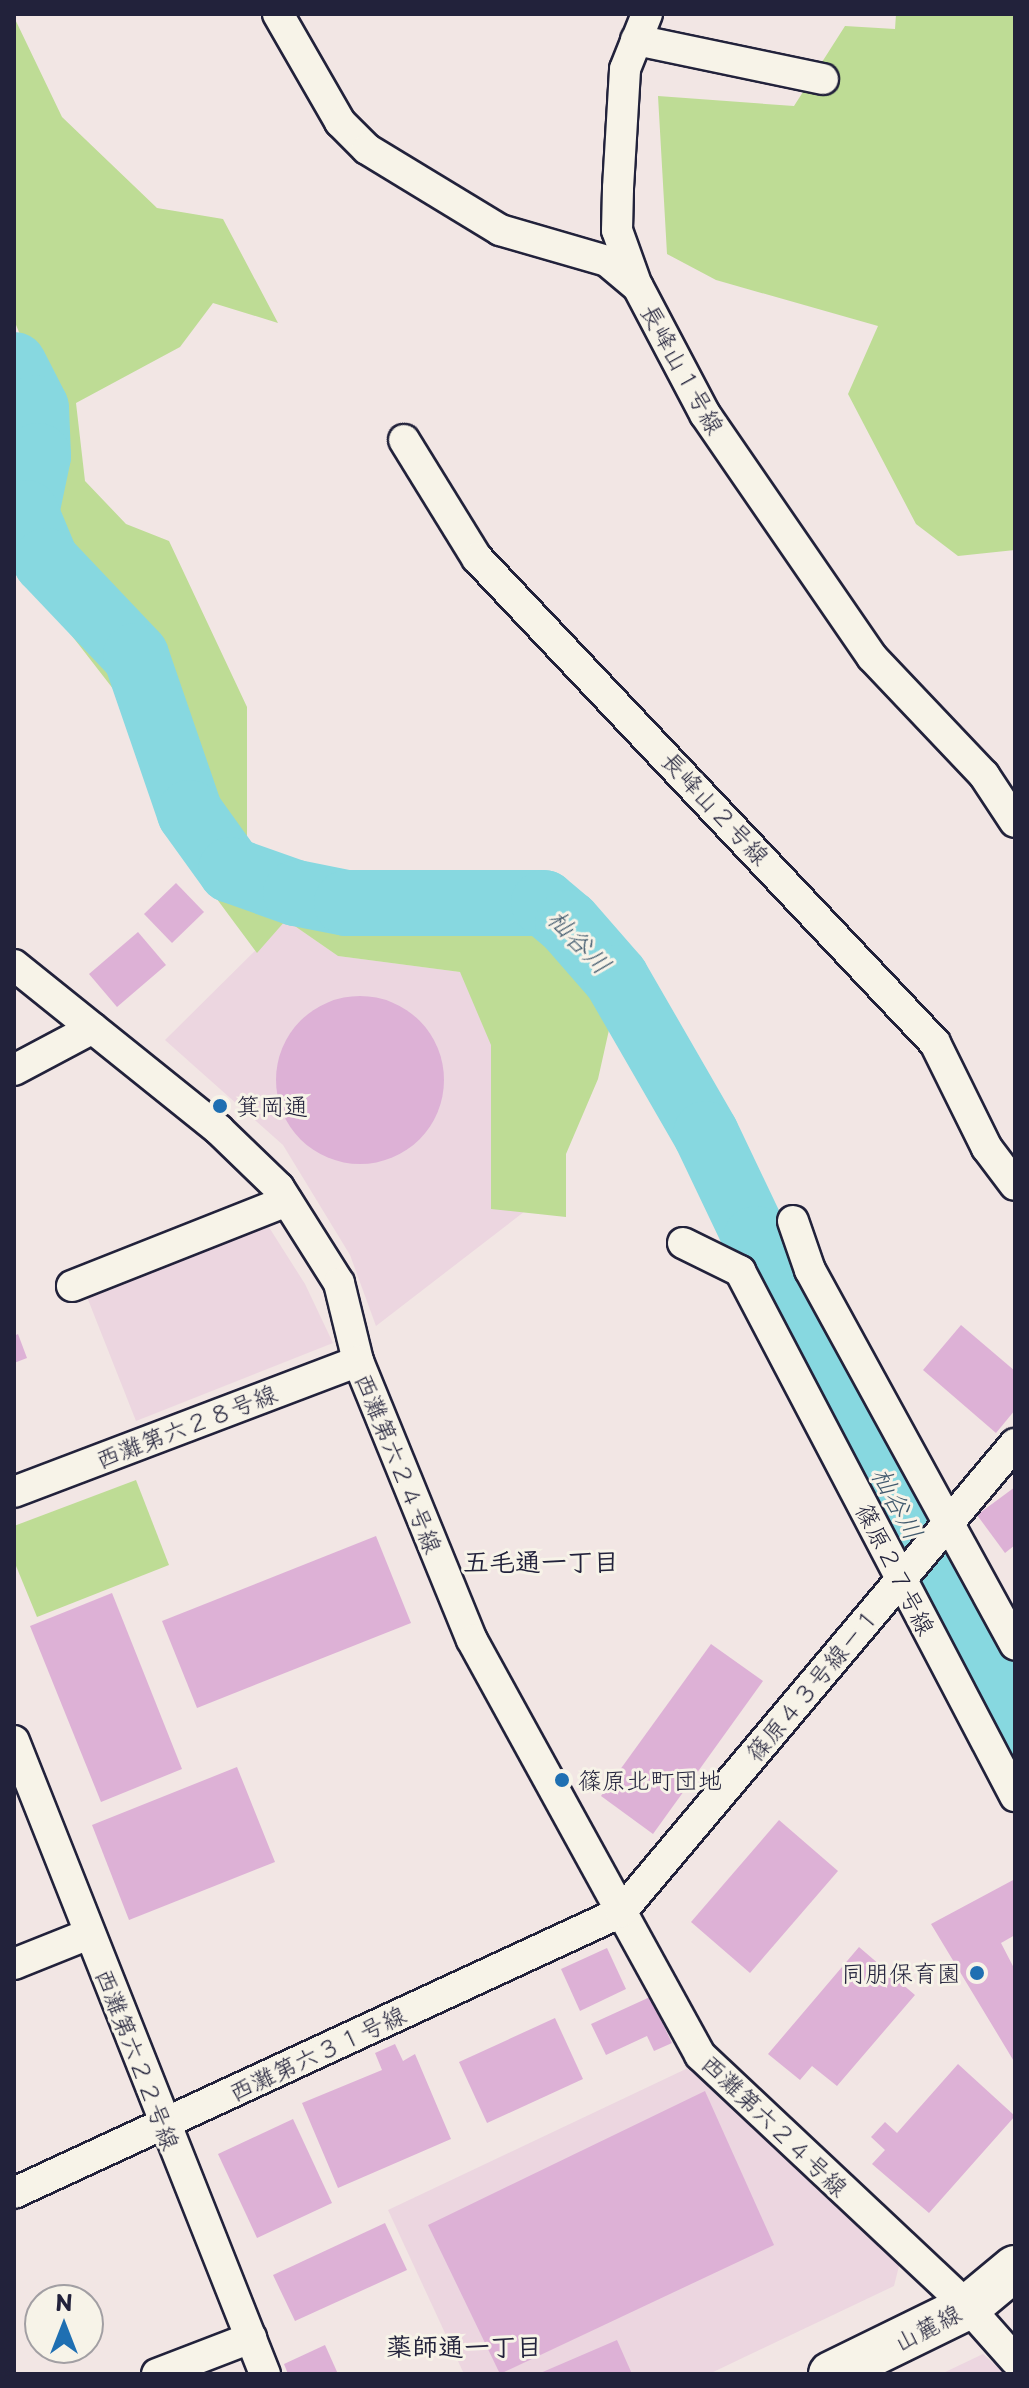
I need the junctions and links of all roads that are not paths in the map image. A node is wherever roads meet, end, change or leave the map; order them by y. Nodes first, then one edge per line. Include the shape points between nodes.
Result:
1 (278, 14) edge
2 (641, 27) edge
3 (823, 79) dead end
4 (638, 287) junction
5 (404, 440) dead end
6 (1015, 822) edge
7 (14, 965) edge
8 (93, 1028) junction
9 (14, 1070) edge
10 (1015, 1150) edge
11 (1014, 1184) edge
12 (287, 1201) junction
13 (793, 1221) dead end
14 (683, 1243) dead end
15 (72, 1286) dead end
16 (358, 1361) junction
17 (1015, 1444) edge
18 (14, 1492) edge
19 (945, 1524) junction
20 (905, 1572) junction
21 (1015, 1645) edge
22 (14, 1741) edge
23 (24, 1796) edge
24 (1015, 1796) edge
25 (621, 1912) junction
26 (89, 1934) junction
27 (14, 1964) edge
28 (163, 2125) junction
29 (14, 2193) edge
30 (1015, 2268) edge
31 (968, 2307) junction
32 (251, 2338) junction
33 (1015, 2360) edge
34 (157, 2374) edge
35 (265, 2374) edge
36 (831, 2374) edge

1 - 4 street, 長峰山１号線 via 340,122 367,149 500,230 607,261
2 - 3 street
2 - 4 street via 625,69 617,230
4 - 6 street, 長峰山１号線 via 705,414 872,657 984,775
5 - 11 street, 長峰山２号線 via 477,558 935,1043 987,1148
7 - 8 street, 西灘第六２４号線
8 - 9 street
8 - 12 street, 西灘第六２４号線 via 219,1130
10 - 11 street via 1008,1164
12 - 15 street
12 - 16 street, 西灘第六２４号線 via 339,1283
13 - 19 street via 810,1270
14 - 20 street, 篠原２７号線 via 740,1271
16 - 18 street, 西灘第六２８号線
16 - 25 street, 西灘第六２４号線 via 472,1640
17 - 19 street
19 - 20 street, 篠原４３号線－１
19 - 21 street
20 - 24 street, 篠原２７号線
20 - 25 street, 篠原４３号線－１
22 - 23 street, 西灘第六２２号線
23 - 26 street, 西灘第六２２号線
25 - 28 street, 西灘第六３１号線
25 - 31 street, 西灘第六２４号線 via 700,2055
26 - 27 street
26 - 28 street, 西灘第六２２号線
28 - 29 street, 西灘第六３１号線
28 - 32 street, 西灘第六２２号線
30 - 31 main road, 山麓線
31 - 33 street, 西灘第六２４号線
31 - 36 main road, 山麓線
32 - 34 street
32 - 35 street, 西灘第六２２号線

